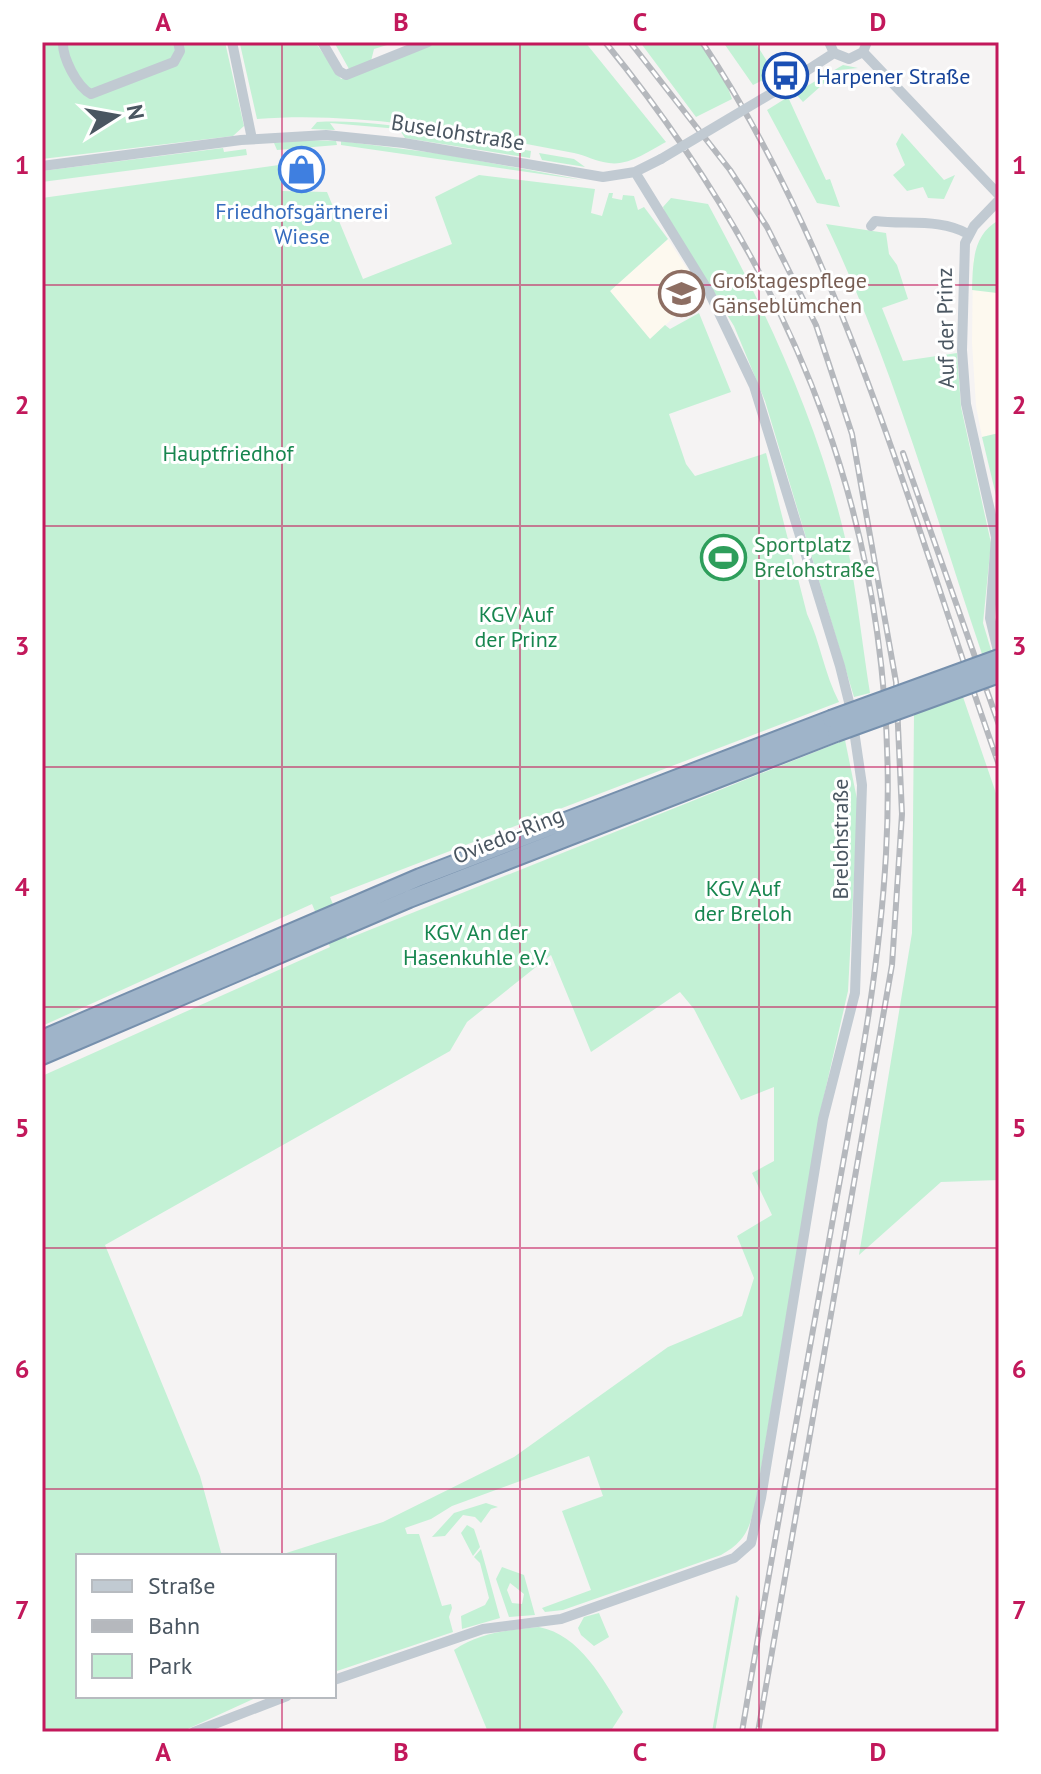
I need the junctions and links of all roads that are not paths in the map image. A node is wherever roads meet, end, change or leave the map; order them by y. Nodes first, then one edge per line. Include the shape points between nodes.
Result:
1 (63, 42) edge
2 (178, 42) edge
3 (232, 42) edge
4 (322, 42) edge
5 (428, 42) edge
6 (829, 42) edge
7 (865, 47) edge
8 (834, 53) junction
9 (252, 139) junction
10 (42, 166) edge
11 (635, 172) junction
12 (999, 198) edge
13 (871, 226) dead end
14 (968, 234) junction
15 (999, 656) edge
16 (999, 674) edge
17 (834, 726) junction
18 (42, 1039) edge
19 (42, 1056) edge
20 (336, 1679) edge
21 (281, 1698) edge
22 (194, 1732) edge

1 - 2 street via 63,52 91,94 174,62
3 - 9 street
4 - 5 street via 346,75
6 - 8 street
7 - 8 street via 849,59
7 - 12 street
8 - 11 street, Buselohstraße, bridge
9 - 10 street, Buselohstraße
9 - 11 street, Buselohstraße via 365,138 603,177
11 - 20 street, Brelohstraße via 709,292 754,386 840,666 862,785 855,993 823,1119 751,1543 734,1558 561,1619 483,1629
12 - 14 street
13 - 14 street via 875,221 945,225
14 - 15 street, Auf der Prinz via 963,258 963,375 996,537 990,618
15 - 17 highway, Oviedo-Ring, bridge
16 - 17 highway, Oviedo-Ring, bridge
17 - 18 highway, Oviedo-Ring via 420,877
17 - 19 highway, Oviedo-Ring
21 - 22 street

